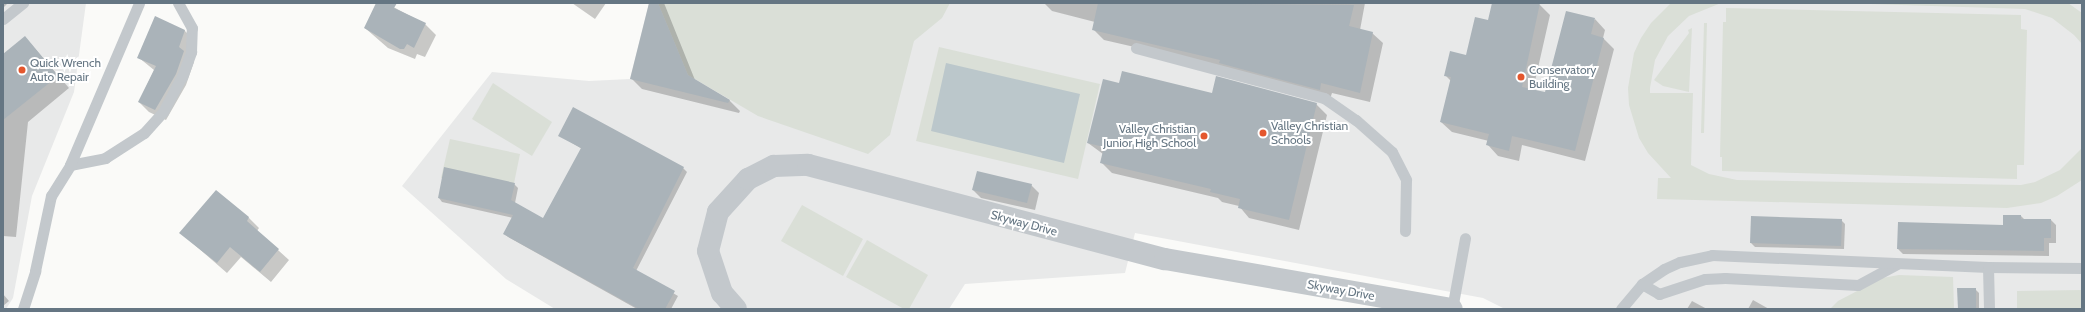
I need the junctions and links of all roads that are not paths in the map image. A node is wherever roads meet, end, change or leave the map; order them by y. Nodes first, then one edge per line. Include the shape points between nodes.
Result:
1 (23, 3) edge
2 (139, 3) edge
3 (178, 3) edge
4 (3, 19) edge
5 (1136, 48) dead end
6 (70, 165) junction
7 (1405, 231) dead end
8 (1465, 238) dead end
9 (1898, 263) junction
10 (1988, 267) junction
11 (2082, 268) edge
12 (1642, 284) junction
13 (22, 309) edge
14 (736, 309) edge
15 (1452, 309) edge
16 (1621, 309) edge
17 (1989, 309) edge

1 - 4 lane
2 - 6 lane
3 - 6 lane via 192,28 191,52 182,77 163,112 144,133 104,158
5 - 7 lane via 1324,98 1356,120 1392,152 1406,180
6 - 13 lane via 51,196 35,270
8 - 15 lane
9 - 10 lane
9 - 12 lane via 1712,256 1680,262
9 - 12 lane via 1858,285 1725,278 1705,280 1659,294
10 - 11 lane
10 - 17 lane
12 - 16 lane
14 - 15 street, Skyway Drive via 722,293 708,251 718,212 748,179 774,166 808,165 1165,259

